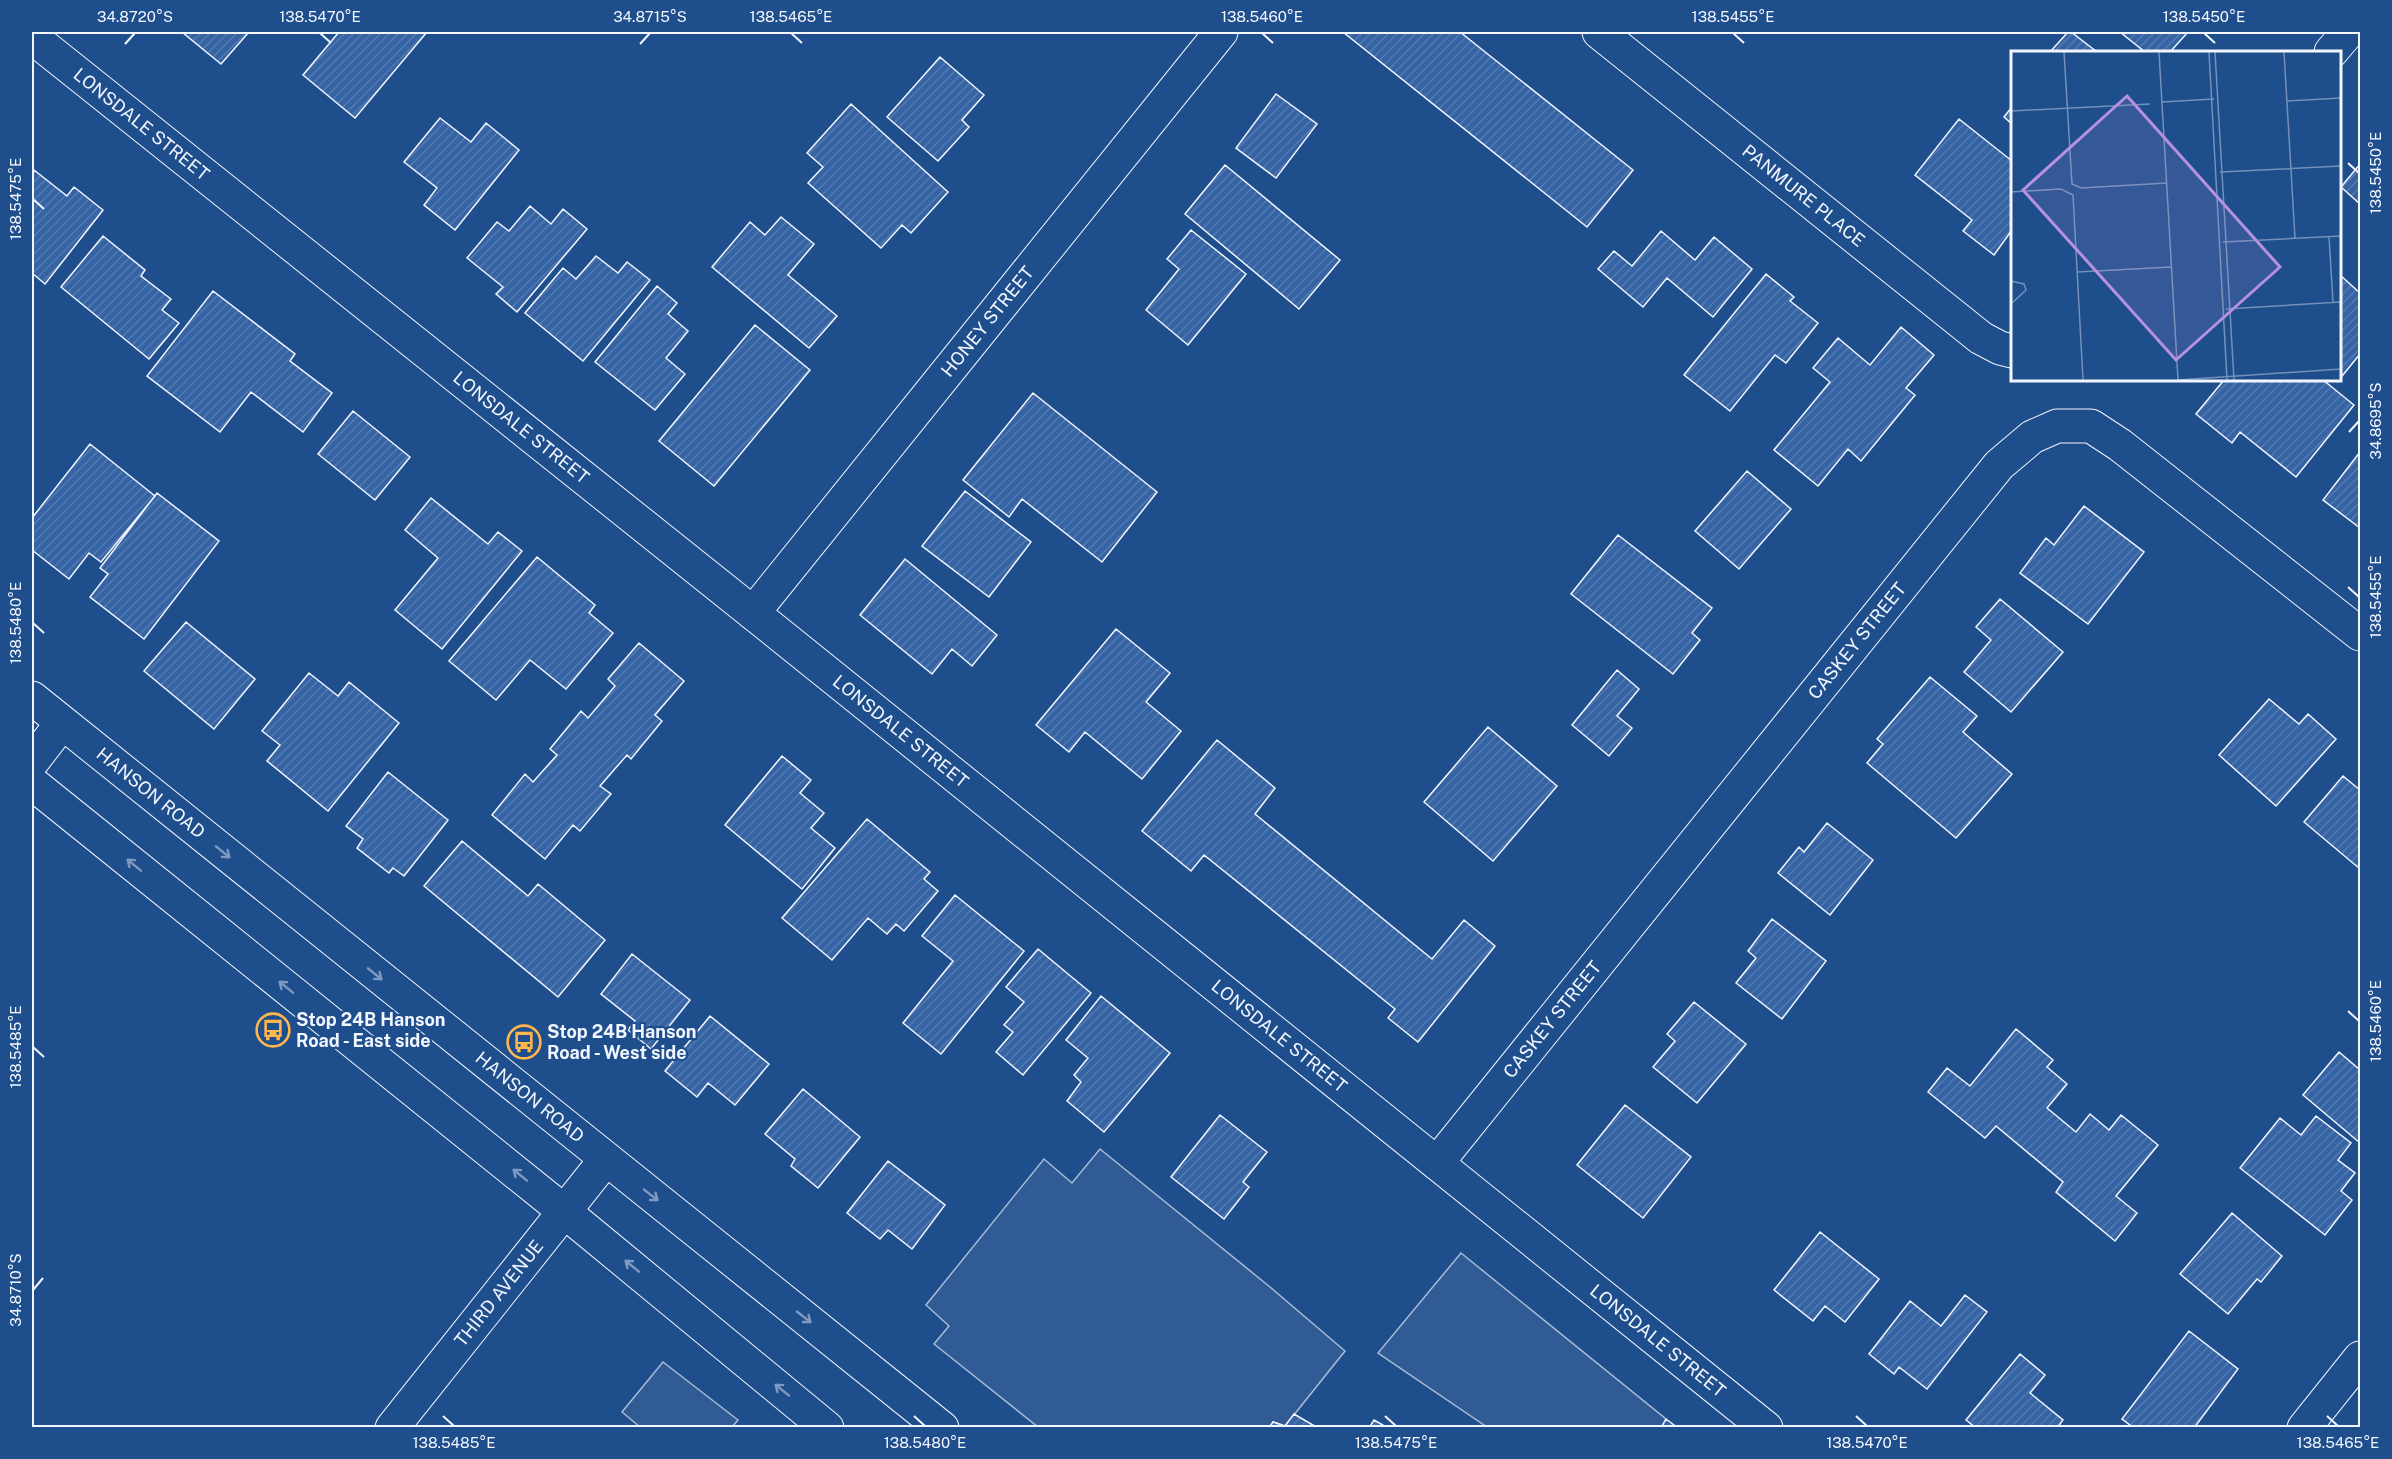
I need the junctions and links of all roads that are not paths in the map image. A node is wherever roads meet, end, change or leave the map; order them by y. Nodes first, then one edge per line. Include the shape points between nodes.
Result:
1 (1221, 32) edge
2 (1599, 32) edge
3 (2348, 32) edge
4 (32, 37) edge
5 (2332, 51) edge
6 (2011, 351) edge
7 (753, 613) junction
8 (2361, 634) edge
9 (32, 698) edge
10 (62, 723) junction
11 (32, 762) edge
12 (32, 783) edge
13 (606, 1159) junction
14 (1437, 1163) junction
15 (565, 1212) junction
16 (2361, 1358) edge
17 (392, 1428) edge
18 (828, 1428) edge
19 (942, 1428) edge
20 (1766, 1428) edge
21 (2304, 1428) edge

1 - 7 street, HONEY STREET
2 - 6 street, PANMURE PLACE via 1982,338
3 - 5 street
4 - 7 street, LONSDALE STREET
7 - 14 street, LONSDALE STREET
8 - 14 street, CASKEY STREET via 2091,426 2057,426 2032,437 1999,465
9 - 10 street, HANSON ROAD
10 - 11 street
10 -> 13 street, HANSON ROAD
15 -> 12 street
13 - 15 street, THIRD AVENUE
13 -> 19 street, HANSON ROAD
14 - 20 street, LONSDALE STREET
15 - 17 street, THIRD AVENUE
18 -> 15 street
16 - 21 street

